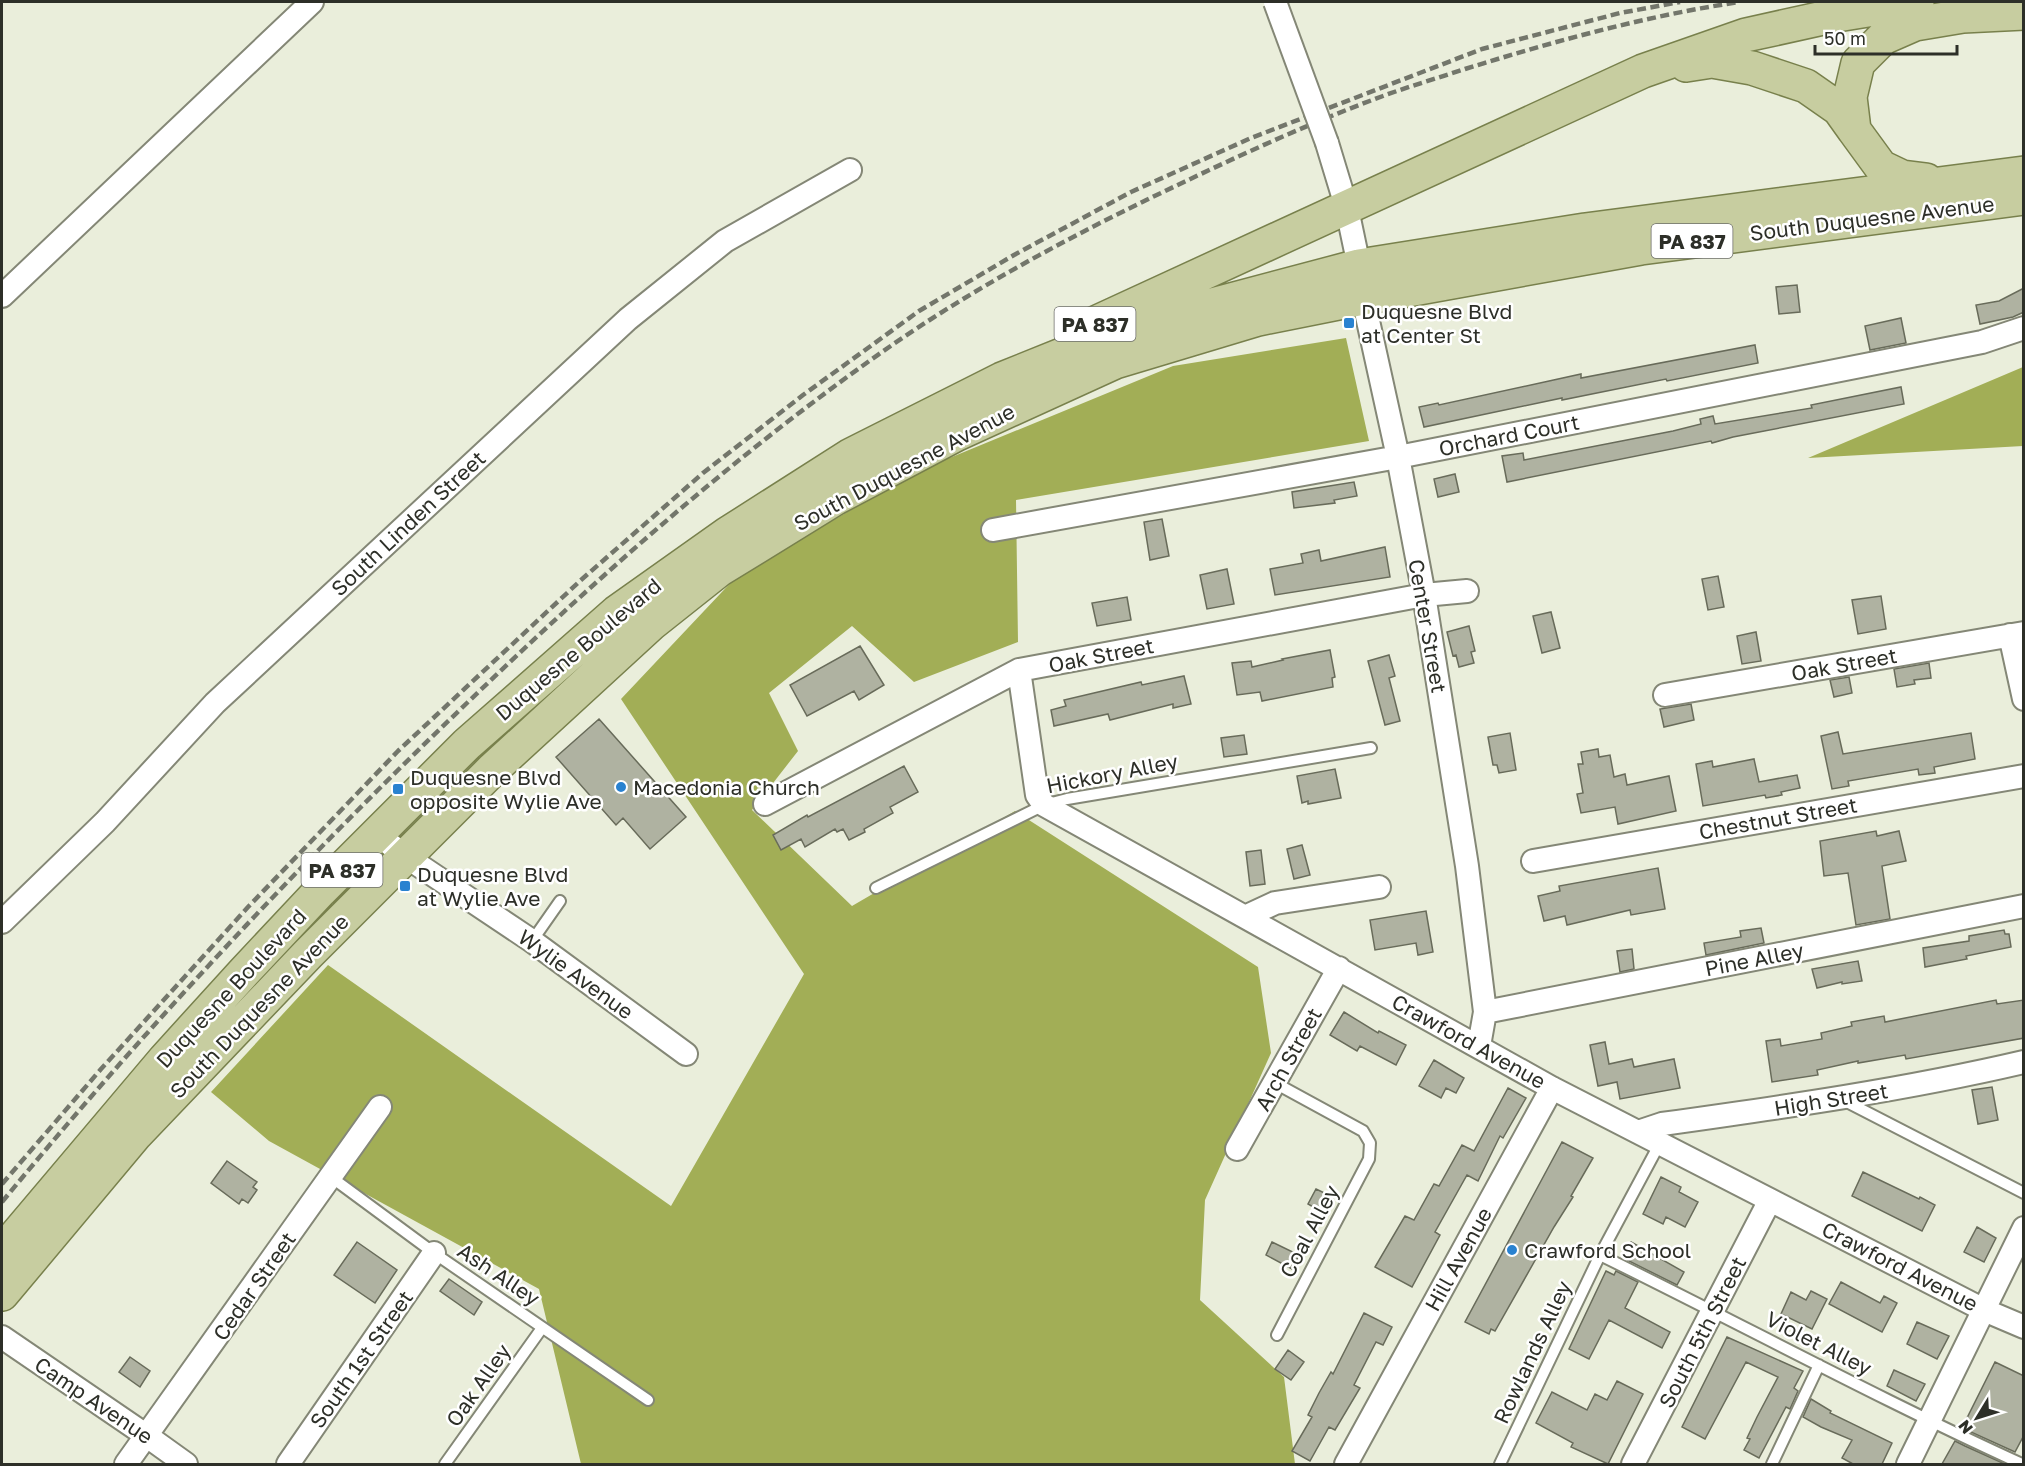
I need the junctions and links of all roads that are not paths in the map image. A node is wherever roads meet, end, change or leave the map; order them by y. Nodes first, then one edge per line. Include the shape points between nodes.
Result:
1 (312, 2) edge
2 (1275, 2) edge
3 (1917, 2) edge
4 (2024, 13) edge
5 (1643, 71) junction
6 (1854, 130) junction
7 (850, 170) dead end
8 (2024, 173) edge
9 (1948, 182) junction
10 (2024, 198) edge
11 (1347, 208) junction
12 (1361, 282) junction
13 (2, 296) edge
14 (2024, 328) edge
15 (851, 455) junction
16 (1398, 457) junction
17 (993, 530) dead end
18 (727, 534) joint
19 (1467, 591) dead end
20 (1424, 595) junction
21 (2017, 634) edge
22 (1019, 670) junction
23 (1665, 695) dead end
24 (2024, 699) edge
25 (1371, 748) dead end
26 (2024, 776) edge
27 (765, 804) dead end
28 (1044, 805) junction
29 (377, 834) junction
30 (405, 856) junction
31 (1533, 861) dead end
32 (1379, 887) dead end
33 (876, 888) dead end
34 (560, 901) dead end
35 (2024, 906) edge
36 (1247, 916) junction
37 (2, 922) edge
38 (532, 941) junction
39 (1339, 968) junction
40 (1485, 1012) junction
41 (1479, 1046) junction
42 (686, 1054) dead end
43 (2024, 1062) edge
44 (1275, 1083) junction
45 (1552, 1088) junction
46 (1840, 1099) junction
47 (380, 1107) dead end
48 (1638, 1131) junction
49 (1660, 1143) junction
50 (1237, 1149) dead end
51 (331, 1177) junction
52 (2024, 1193) edge
53 (1770, 1200) junction
54 (2024, 1228) edge
55 (2, 1252) edge
56 (434, 1253) junction
57 (1599, 1255) junction
58 (2, 1294) edge
59 (1984, 1310) junction
60 (1713, 1311) junction
61 (2024, 1327) edge
62 (542, 1328) junction
63 (1277, 1335) dead end
64 (2, 1337) edge
65 (1819, 1365) junction
66 (648, 1400) dead end
67 (1929, 1422) junction
68 (147, 1436) junction
69 (126, 1464) edge
70 (186, 1464) edge
71 (288, 1464) edge
72 (445, 1464) edge
73 (1346, 1464) edge
74 (1500, 1464) edge
75 (1633, 1464) edge
76 (1772, 1464) edge
77 (1908, 1464) edge
78 (2022, 1464) edge

1 - 13 street
2 - 11 street, bridge
3 - 5 main road, PA 837 via 1746,35
4 - 6 main road via 1963,16 1915,24 1883,38 1858,63 1850,97
5 - 6 main road via 1712,61 1752,68 1806,86 1839,109
5 - 11 main road, PA 837
6 - 9 main road via 1881,167 1902,177
7 - 37 street, South Linden Street via 725,241 628,319 215,703 105,822
8 - 9 main road, South Duquesne Avenue
9 - 12 main road, South Duquesne Avenue via 1585,230
10 - 12 main road, South Duquesne Avenue / PA 837
11 - 12 street, Center Street
11 - 15 main road, PA 837 via 1009,363
12 - 15 main road, South Duquesne Avenue via 1205,307 1079,348 1002,379
12 - 16 street, Center Street
12 - 30 main road, South Duquesne Avenue / PA 837 via 1257,319 1115,362 957,434 836,498 719,570 651,624
14 - 16 street, Orchard Court via 1982,342
15 - 18 main road, South Duquesne Avenue / PA 837
16 - 17 street, Orchard Court
16 - 20 street, Center Street
18 - 29 main road, Duquesne Boulevard / PA 837 via 651,586 582,641 467,744
19 - 20 street, Oak Street
20 - 22 street, Oak Street
20 - 40 street, Center Street via 1467,866
21 - 23 street, Oak Street
21 - 24 street
22 - 27 street, Oak Street
22 - 28 street via 1037,795
25 - 28 lane, Hickory Alley
26 - 31 street, Chestnut Street
28 - 33 lane, Hickory Alley
28 - 36 street, Crawford Avenue
29 - 30 street, Wylie Avenue
29 - 55 main road, Duquesne Boulevard / PA 837 via 243,972
30 - 38 street, Wylie Avenue
30 - 58 main road, South Duquesne Avenue / PA 837 via 136,1134
32 - 36 street via 1275,903
34 - 38 lane
35 - 40 street, Pine Alley
36 - 39 street, Crawford Avenue
38 - 42 street, Wylie Avenue
39 - 41 street, Crawford Avenue
39 - 44 street, Arch Street
40 - 41 street, Center Street
41 - 45 street, Crawford Avenue
43 - 46 street, High Street
44 - 50 street, Arch Street
44 - 63 lane, Coal Alley via 1363,1131 1370,1143 1369,1159
45 - 48 street, Crawford Avenue
45 - 73 street, Hill Avenue
46 - 48 street, High Street via 1662,1124
46 - 52 lane
47 - 51 street, Cedar Street
48 - 49 street, Crawford Avenue
49 - 53 street, Crawford Avenue
49 - 57 lane, Rowlands Alley
51 - 56 lane, Ash Alley
51 - 68 street, Cedar Street
53 - 59 street, Crawford Avenue
53 - 60 street, South 5th Street
54 - 59 street
56 - 62 lane, Ash Alley
56 - 71 street, South 1st Street
57 - 60 lane, Violet Alley
57 - 74 lane, Rowlands Alley
59 - 61 street, Crawford Avenue
59 - 67 street
60 - 65 lane, Violet Alley
60 - 75 street, South 5th Street
62 - 66 lane, Ash Alley
62 - 72 lane, Oak Alley
64 - 68 street, Camp Avenue
65 - 67 lane, Violet Alley
65 - 76 lane
67 - 77 street
67 - 78 lane, Violet Alley
68 - 69 street, Cedar Street
68 - 70 street, Camp Avenue

